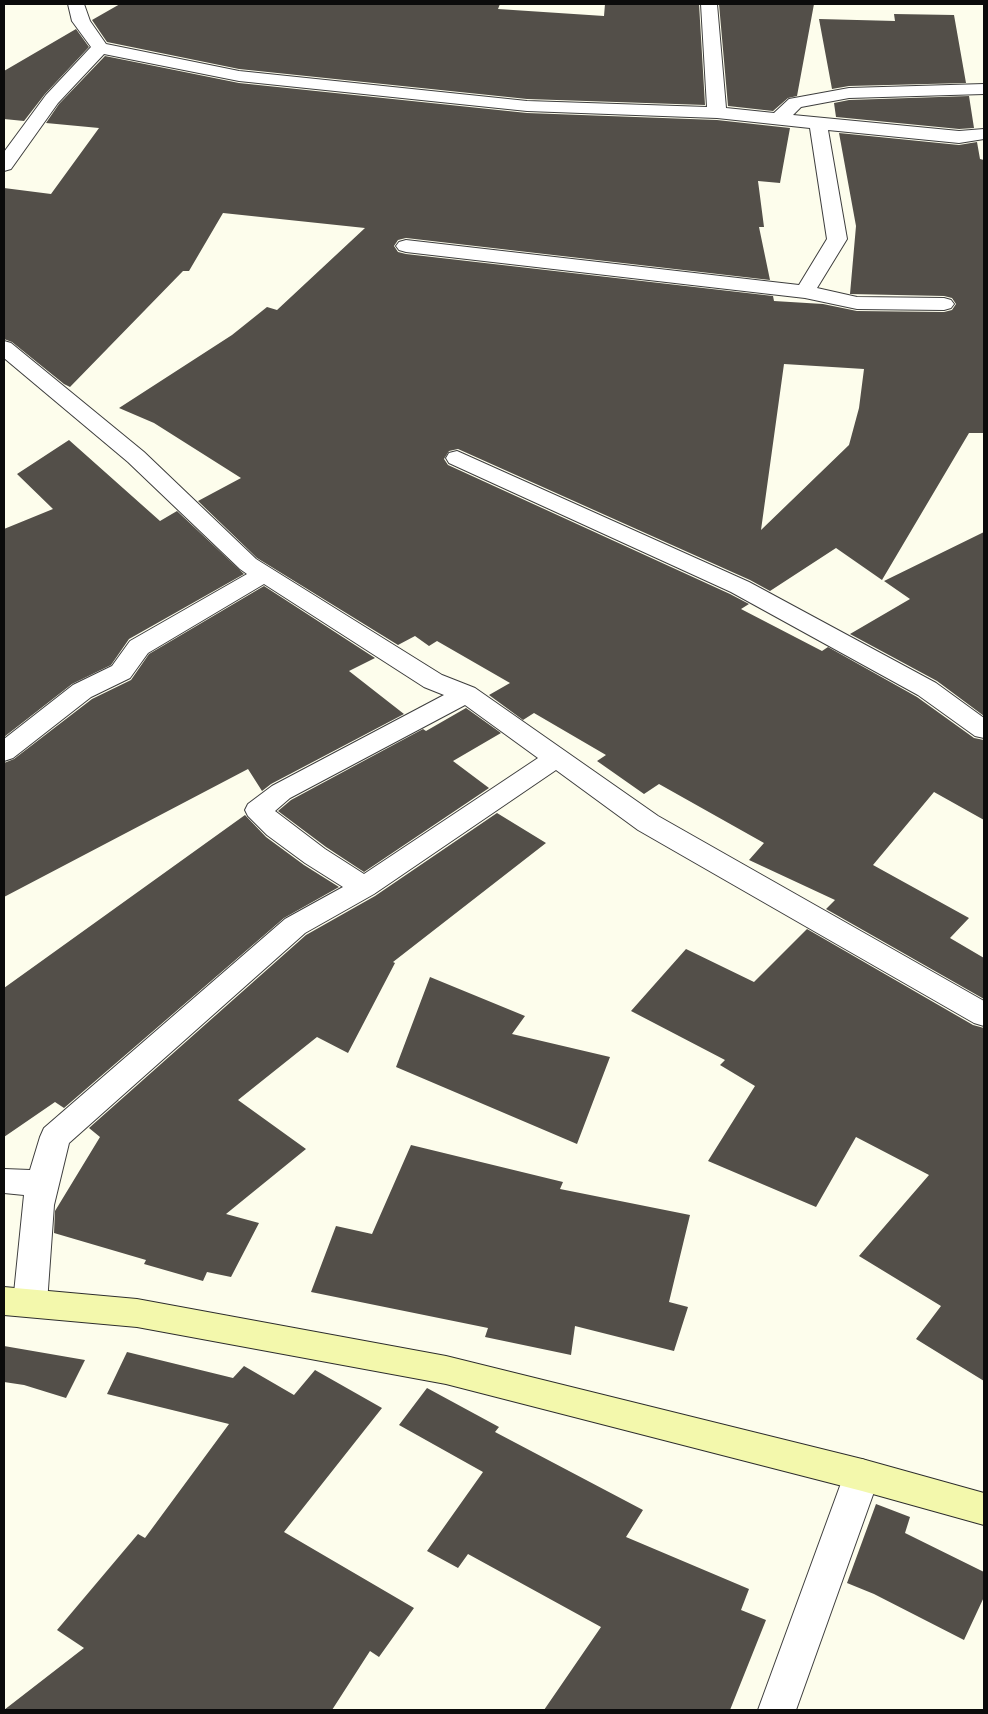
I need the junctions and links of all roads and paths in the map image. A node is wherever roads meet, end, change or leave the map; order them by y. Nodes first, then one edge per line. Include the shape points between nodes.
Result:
1 (76, 4) edge
2 (709, 4) edge
3 (100, 48) junction
4 (984, 89) edge
5 (717, 113) junction
6 (778, 119) junction
7 (818, 123) junction
8 (984, 134) edge
9 (4, 165) edge
10 (406, 246) dead end
11 (805, 292) junction
12 (944, 304) dead end
13 (5, 349) edge
14 (457, 458) dead end
15 (264, 574) junction
16 (466, 694) junction
17 (984, 730) edge
18 (4, 752) edge
19 (557, 757) junction
20 (364, 887) junction
21 (984, 1015) edge
22 (4, 1181) edge
23 (42, 1183) junction
24 (17, 1302) edge
25 (862, 1475) junction
26 (984, 1509) edge
27 (777, 1710) edge

1 - 3 street via 81,21
2 - 5 street
3 - 5 street via 239,76 527,106
3 - 9 street via 52,99
4 - 6 street via 849,93 795,103
5 - 6 street
6 - 7 street
7 - 8 street via 959,137
7 - 11 street via 837,239
10 - 11 street
11 - 12 street via 857,302
13 - 15 street via 136,457 248,564
14 - 17 street via 740,587 927,689
15 - 16 street via 432,681
15 - 18 street via 139,647 121,672 82,691
16 - 19 street
16 - 20 street via 281,792 258,810 315,856
19 - 20 street
19 - 21 street via 648,823
20 - 23 street via 295,926 55,1137
22 - 23 street
23 - 24 street
24 - 25 street via 137,1313 446,1370
25 - 26 street
25 - 27 street

